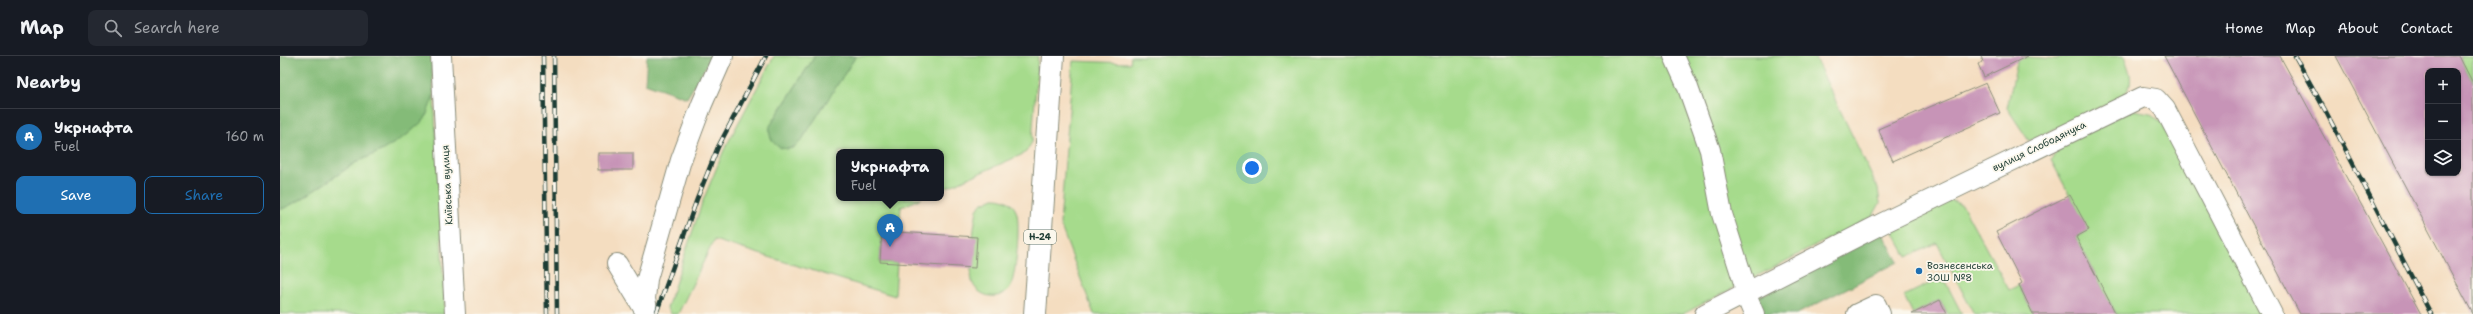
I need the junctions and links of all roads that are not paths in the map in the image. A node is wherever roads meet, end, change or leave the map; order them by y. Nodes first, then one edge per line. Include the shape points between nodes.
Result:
1 (441, 56) edge
2 (724, 56) edge
3 (1053, 56) edge
4 (1674, 56) edge
5 (617, 264) dead end
6 (1745, 294) junction
7 (455, 314) edge
8 (647, 314) edge
9 (1035, 314) edge
10 (1705, 314) edge
11 (1754, 314) edge
12 (1858, 314) edge
13 (1880, 314) edge
14 (2272, 314) edge

1 - 7 street, Київська вулиця
2 - 8 street via 702,104 679,167 647,279
3 - 9 main road, Н-24
4 - 6 street via 1710,150 1722,214 1744,283
5 - 8 street
6 - 10 street, вулиця Слободянука
6 - 11 street
6 - 14 street, вулиця Слободянука via 1883,223 2143,96 2156,99 2165,109
12 - 13 street via 1876,305

